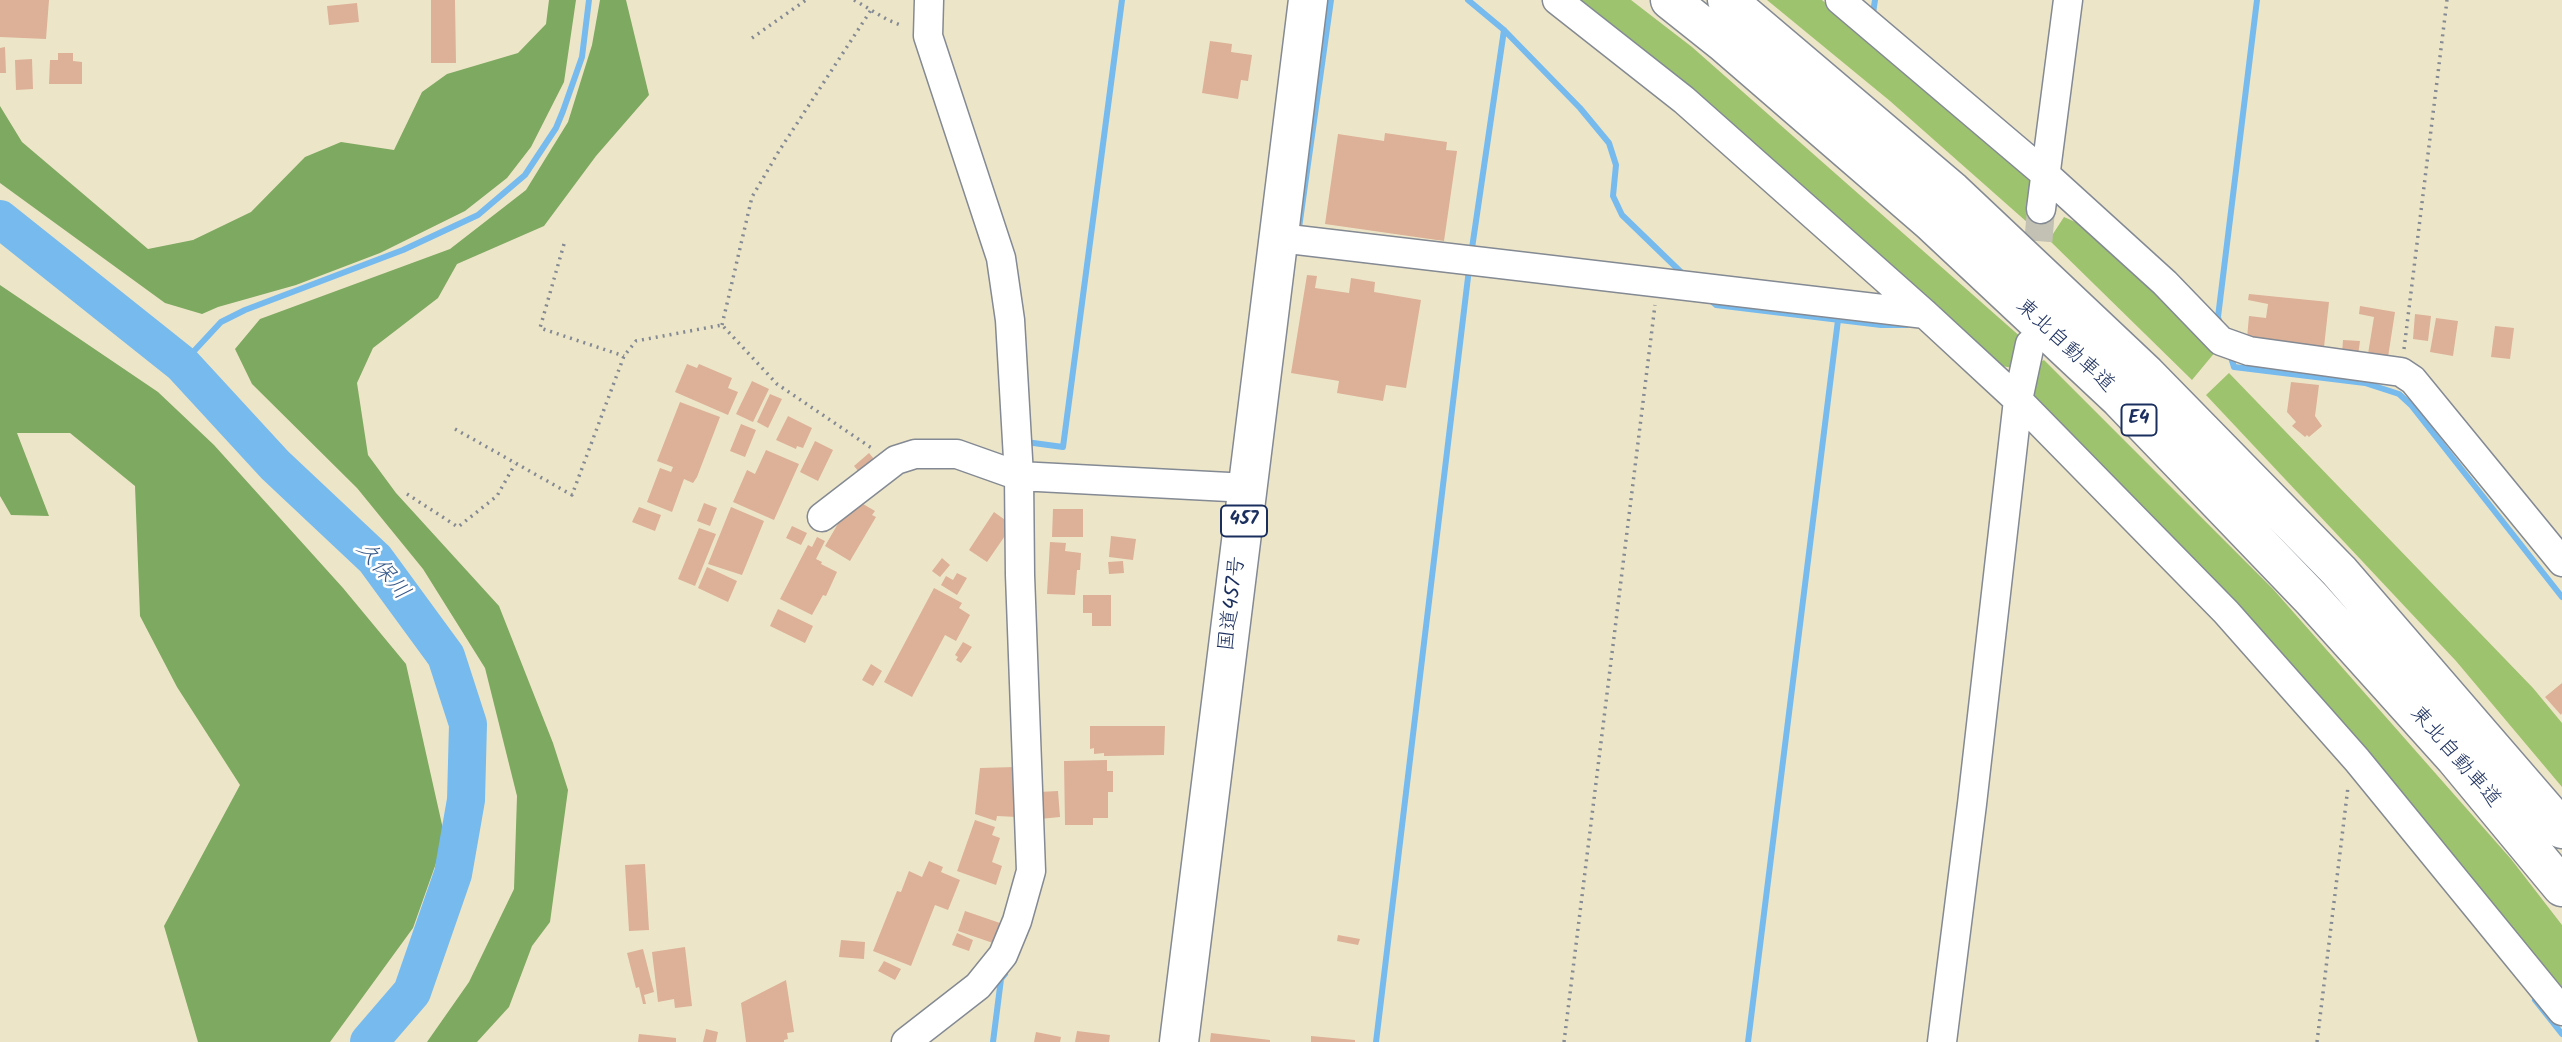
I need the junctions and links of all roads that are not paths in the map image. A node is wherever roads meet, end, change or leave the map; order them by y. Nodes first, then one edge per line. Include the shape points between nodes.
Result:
1 (929, 0) edge
2 (1308, 0) edge
3 (1557, 0) edge
4 (1670, 0) edge
5 (1727, 0) edge
6 (1840, 0) edge
7 (2068, 0) edge
8 (2045, 174) junction
9 (2041, 209) tunnel mouth
10 (1280, 239) junction
11 (1925, 314) junction
12 (2030, 344) dead end
13 (2018, 400) junction
14 (1019, 476) junction
15 (1248, 488) junction
16 (822, 517) dead end
17 (2562, 562) edge
18 (2562, 829) edge
19 (2562, 887) edge
20 (2562, 1011) edge
21 (906, 1042) edge
22 (1179, 1042) edge
23 (1941, 1042) edge

1 - 14 street via 928,36 1001,258 1010,320
2 - 10 highway, 国道457号 / 457
3 - 11 street via 1684,100
4 - 19 highway, 東北自動車道 / E4 via 1931,222 2120,400 2312,599 2455,758
5 - 18 highway, 東北自動車道 / E4 via 1952,191 2146,374 2339,571
6 - 8 street
7 - 8 street
8 - 9 street
8 - 17 street via 2165,283 2221,341 2249,351 2401,372 2413,380
10 - 11 street
10 - 15 highway, 国道457号 / 457
11 - 13 street
12 - 13 street
13 - 20 street via 2226,612 2357,760
13 - 23 street
14 - 15 street
14 - 16 street via 957,454 915,454 896,460
14 - 21 street via 1031,871 1003,956 978,986
15 - 22 highway, 国道457号 / 457

